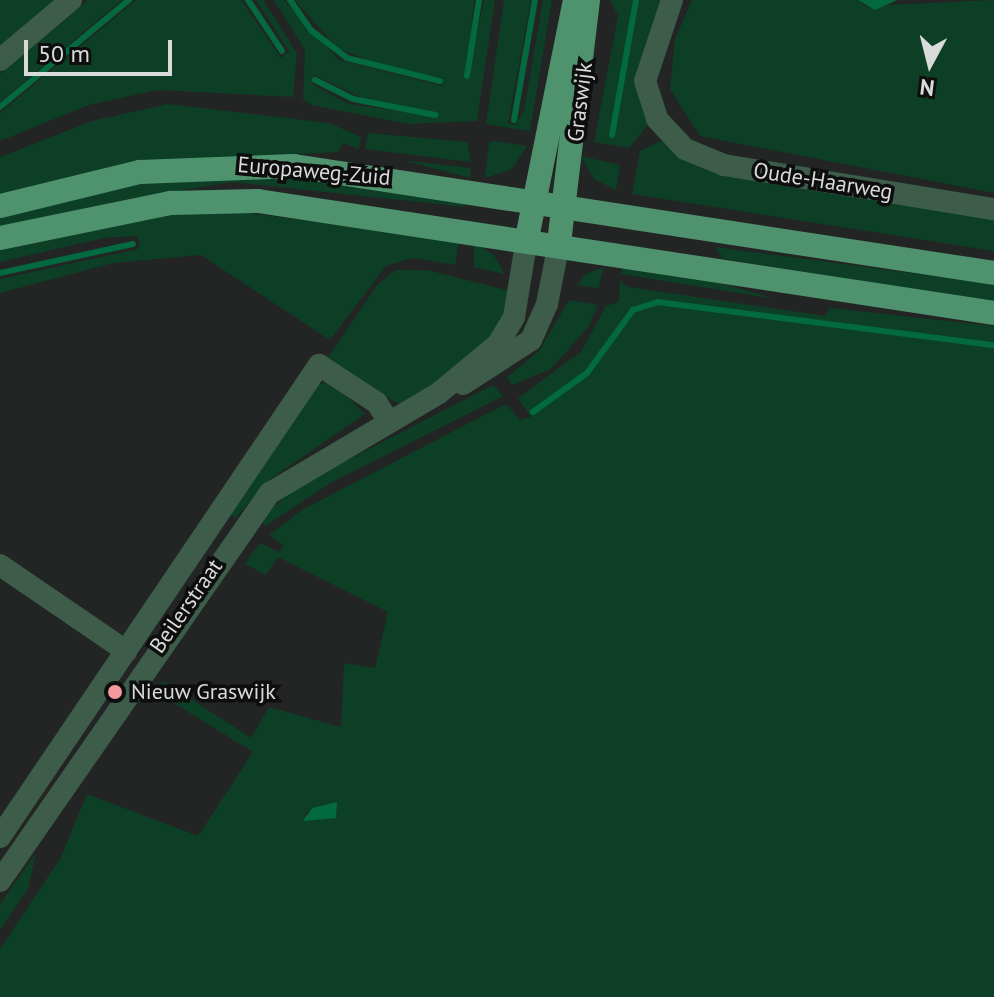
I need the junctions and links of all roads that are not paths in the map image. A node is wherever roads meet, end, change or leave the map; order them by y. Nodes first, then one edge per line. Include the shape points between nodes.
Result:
1 (71, 0) edge
2 (575, 0) edge
3 (588, 0) edge
4 (672, 0) edge
5 (0, 60) edge
6 (535, 198) junction
7 (566, 203) junction
8 (0, 206) edge
9 (994, 209) edge
10 (0, 238) edge
11 (527, 238) junction
12 (559, 243) junction
13 (994, 273) edge
14 (994, 313) edge
15 (439, 393) junction
16 (389, 422) junction
17 (212, 524) junction
18 (232, 539) junction
19 (0, 565) edge
20 (126, 651) junction
21 (13, 816) junction
22 (34, 832) junction
23 (0, 837) edge
24 (0, 881) edge

1 - 5 street
2 - 6 main road, Graswijk
3 - 7 main road, Graswijk
4 - 9 street, Oude-Haarweg via 646,65 647,96 663,128 685,149 724,165
6 - 7 main road, Europaweg-Zuid
6 - 8 main road, Europaweg-Zuid via 356,172 236,164 119,175
6 - 11 main road
7 - 12 main road
7 - 13 main road, Europaweg-Zuid
10 - 11 main road, Europaweg-Zuid via 204,201 311,206
11 - 12 main road, Europaweg-Zuid
11 - 15 street, Beilerstraat via 505,336
12 - 14 main road, Europaweg-Zuid
12 - 15 street, Beilerstraat via 547,304 531,340 492,370
15 - 16 street, Beilerstraat
16 - 17 street, Beilerstraat via 377,403 319,365
16 - 18 street, Beilerstraat via 290,476
17 - 18 street, Beilerstraat
17 - 20 street, Beilerstraat
18 - 22 street, Beilerstraat
19 - 20 street
20 - 21 street, Beilerstraat
21 - 22 street
21 - 23 street, Beilerstraat
22 - 24 street, Beilerstraat

